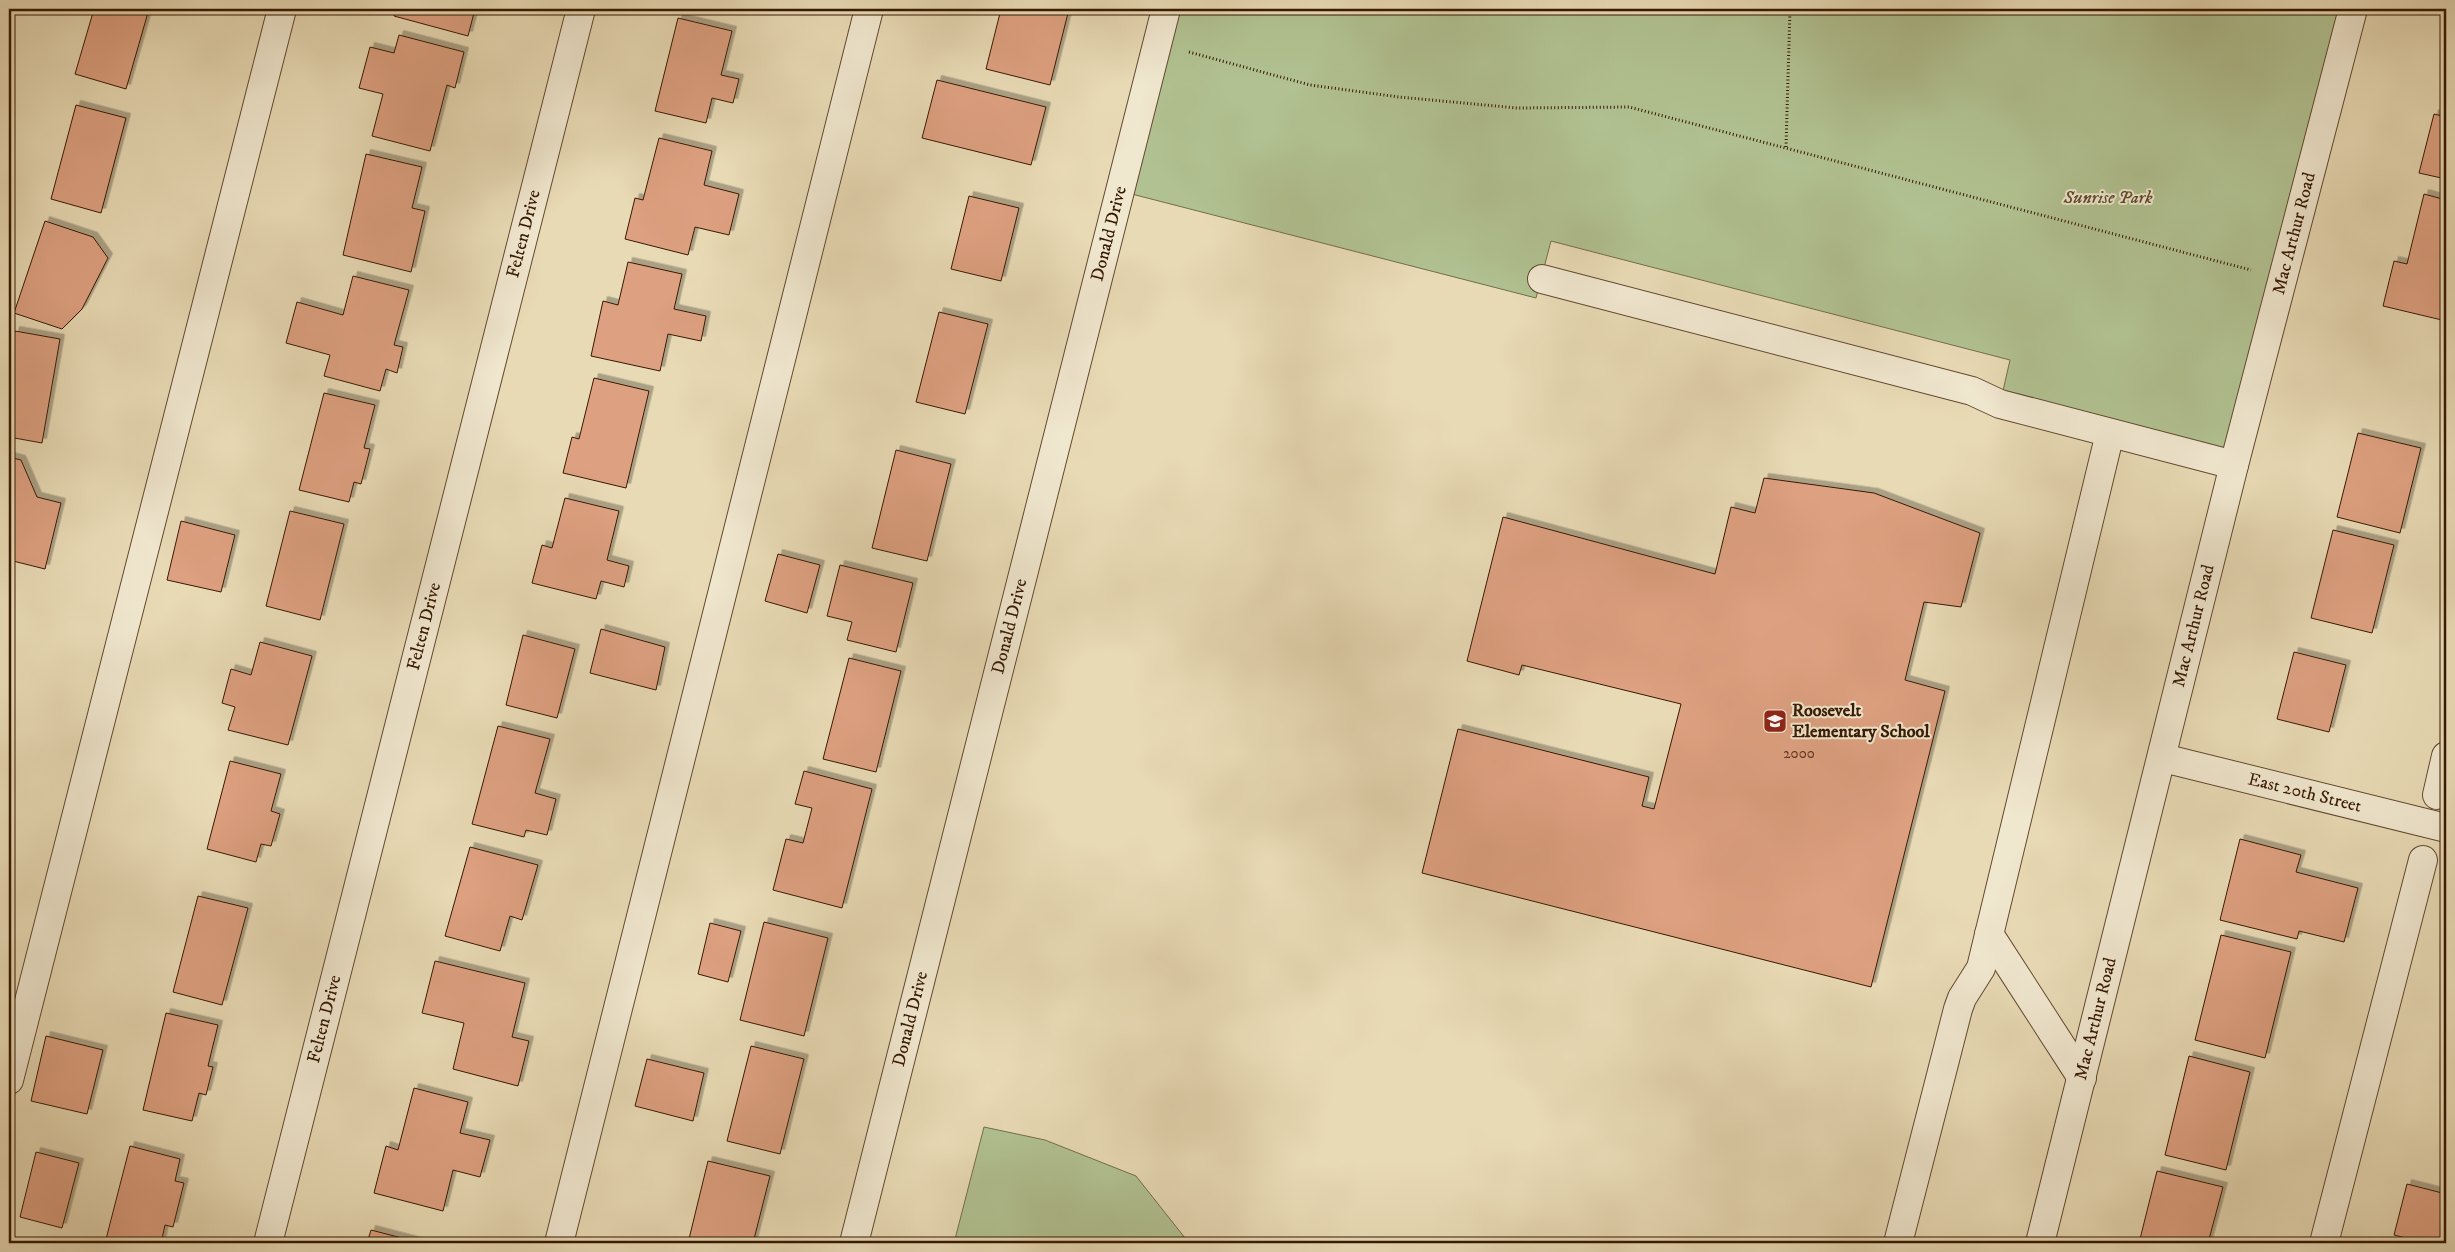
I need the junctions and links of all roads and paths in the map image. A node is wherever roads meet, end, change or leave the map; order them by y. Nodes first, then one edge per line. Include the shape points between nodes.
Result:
1 (282, 9) edge
2 (581, 9) edge
3 (870, 9) edge
4 (1166, 9) edge
5 (1790, 9) edge
6 (2353, 9) edge
7 (1157, 42) junction
8 (1786, 147) junction
9 (2283, 278) junction
10 (1542, 279) dead end
11 (2110, 432) junction
12 (2234, 465) junction
13 (2446, 756) edge
14 (2162, 758) junction
15 (2437, 795) dead end
16 (2446, 828) edge
17 (2423, 860) dead end
18 (1989, 934) junction
19 (2082, 1078) junction
20 (9, 1080) edge
21 (268, 1243) edge
22 (559, 1243) edge
23 (854, 1243) edge
24 (1898, 1243) edge
25 (2040, 1243) edge
26 (2324, 1243) edge

1 - 20 street
2 - 21 street, Felten Drive
3 - 22 street
4 - 7 street, Donald Drive
5 - 8 path
6 - 9 street, Mac Arthur Road
7 - 8 path via 1310,85 1517,108 1629,107
7 - 23 street, Donald Drive
8 - 9 path
9 - 12 street, Mac Arthur Road
10 - 11 street via 1972,391 2000,404
11 - 12 street
11 - 18 street
12 - 14 street, Mac Arthur Road
13 - 15 street
14 - 16 street, East 20th Street
14 - 19 street, Mac Arthur Road
17 - 26 street
18 - 19 street
18 - 24 street via 1981,968 1958,1009
19 - 25 street, Mac Arthur Road

